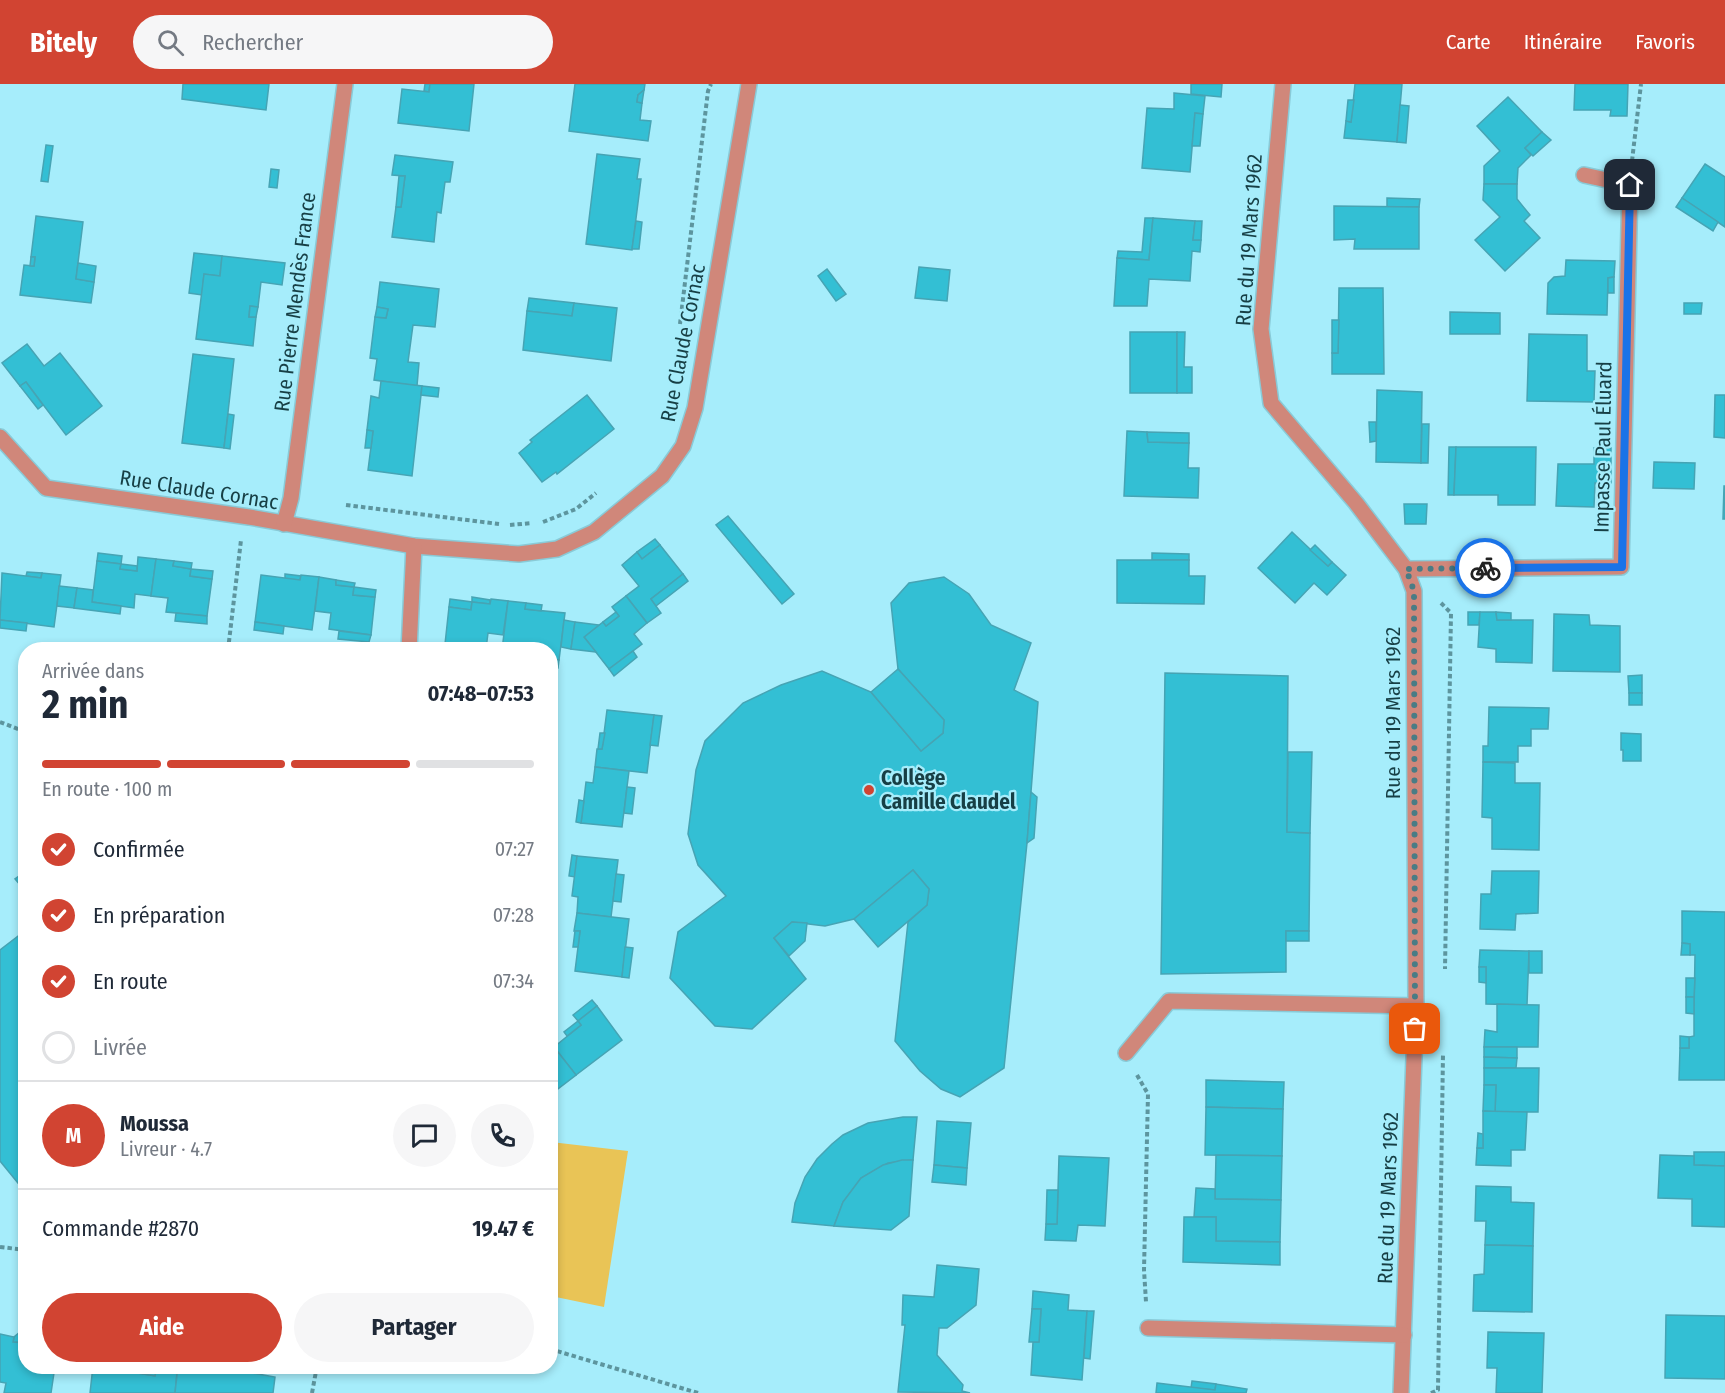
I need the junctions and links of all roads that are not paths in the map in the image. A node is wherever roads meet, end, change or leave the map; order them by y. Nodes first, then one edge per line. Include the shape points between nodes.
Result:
1 (345, 84) edge
2 (749, 84) edge
3 (1282, 84) edge
4 (1584, 175) dead end
5 (0, 437) edge
6 (284, 524) junction
7 (414, 546) junction
8 (1406, 569) junction
9 (409, 642) edge
10 (1416, 1006) junction
11 (1126, 1053) road end
12 (1148, 1328) road end
13 (1404, 1335) junction
14 (1401, 1393) edge

1 - 6 street, Rue Pierre Mendès France via 291,498
2 - 7 street, Rue Claude Cornac via 695,408 683,446 662,476 594,532 556,549 519,554
3 - 8 street, Rue du 19 Mars 1962 via 1261,329 1271,403
4 - 8 street, Impasse Paul Éluard via 1630,185 1622,567
5 - 6 street, Rue Claude Cornac via 46,488
6 - 7 street, Rue Claude Cornac
7 - 9 street
8 - 10 street, Rue du 19 Mars 1962 via 1414,591
10 - 11 street via 1169,1000
10 - 13 street, Rue du 19 Mars 1962
12 - 13 street
13 - 14 street, Rue du 19 Mars 1962

